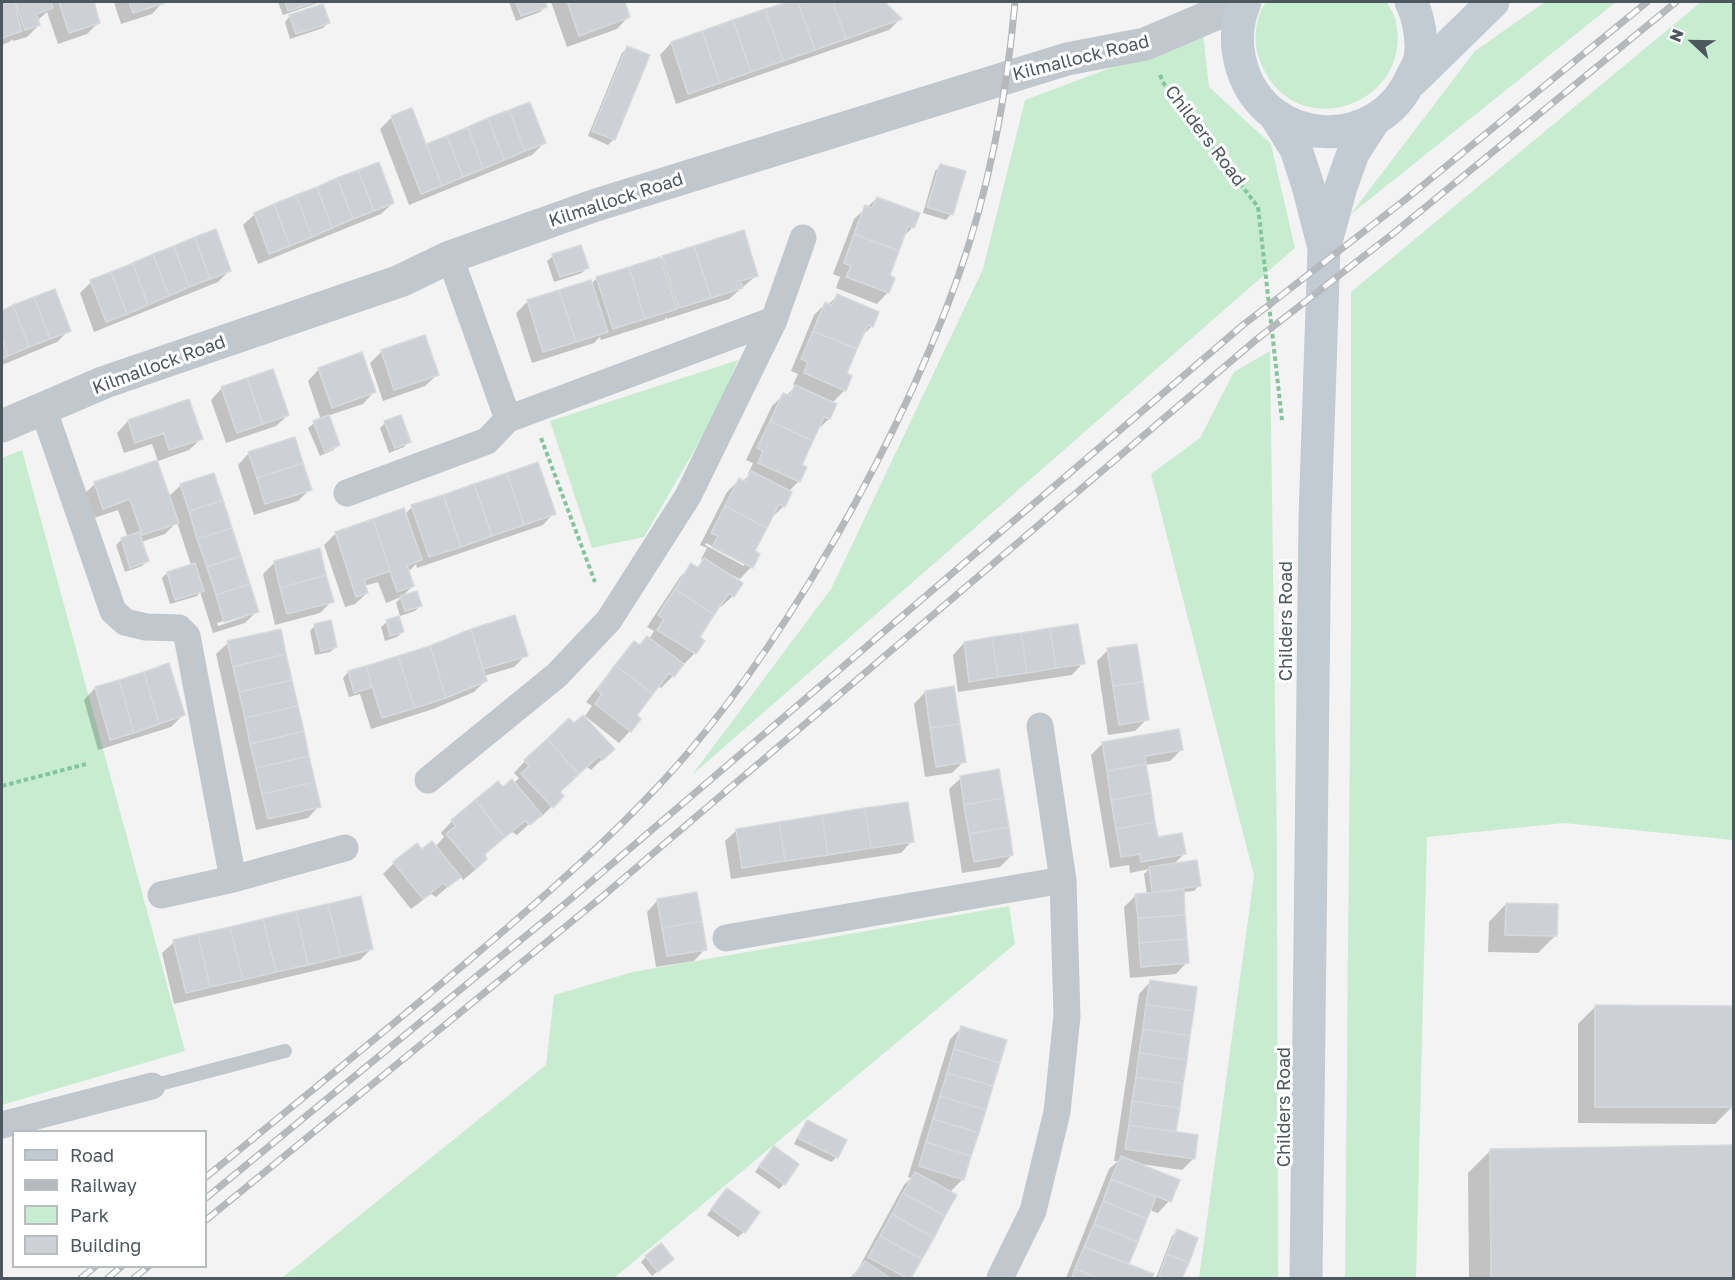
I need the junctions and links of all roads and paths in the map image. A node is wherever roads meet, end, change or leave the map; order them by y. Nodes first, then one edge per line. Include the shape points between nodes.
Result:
1 (1239, 2) edge
2 (1245, 2) edge
3 (1411, 2) edge
4 (1493, 2) edge
5 (1145, 44) junction
6 (1409, 84) junction
7 (1275, 115) junction
8 (1375, 119) junction
9 (803, 238) dead end
10 (1324, 249) junction
11 (450, 257) junction
12 (774, 320) junction
13 (43, 408) junction
14 (520, 415) junction
15 (2, 426) edge
16 (1283, 427) dead end
17 (347, 493) dead end
18 (609, 620) junction
19 (1040, 726) dead end
20 (86, 764) dead end
21 (428, 780) dead end
22 (2, 786) edge
23 (345, 848) dead end
24 (233, 879) junction
25 (1063, 880) junction
26 (161, 895) dead end
27 (726, 938) dead end
28 (285, 1051) dead end
29 (152, 1086) joint
30 (2, 1125) edge
31 (1000, 1278) edge
32 (1305, 1278) edge

1 - 5 street, Kilmallock Road
2 - 7 main road via 1237,29 1237,54 1246,81
3 - 6 main road via 1420,34 1420,59
4 - 6 main road
5 - 11 street, Kilmallock Road via 1067,59 596,205
5 - 16 path, Childers Road via 1164,84 1258,207
6 - 8 main road via 1390,109
7 - 8 main road via 1315,131 1338,132
7 - 10 main road, Childers Road via 1296,149
8 - 10 main road, Childers Road via 1353,153
9 - 12 street
10 - 32 main road, Childers Road via 1315,518
11 - 13 street, Kilmallock Road via 400,281 105,382
11 - 14 street
12 - 14 street
12 - 18 street via 688,495
13 - 15 street, Kilmallock Road
13 - 24 street via 113,610 125,622 178,628 187,636
14 - 17 street via 487,441
14 - 18 path
18 - 21 street via 556,675
19 - 25 street
20 - 22 path
23 - 24 street
24 - 26 street
25 - 27 street
25 - 31 street via 1067,1016 1057,1112 1033,1211
28 - 29 lane
29 - 30 street

